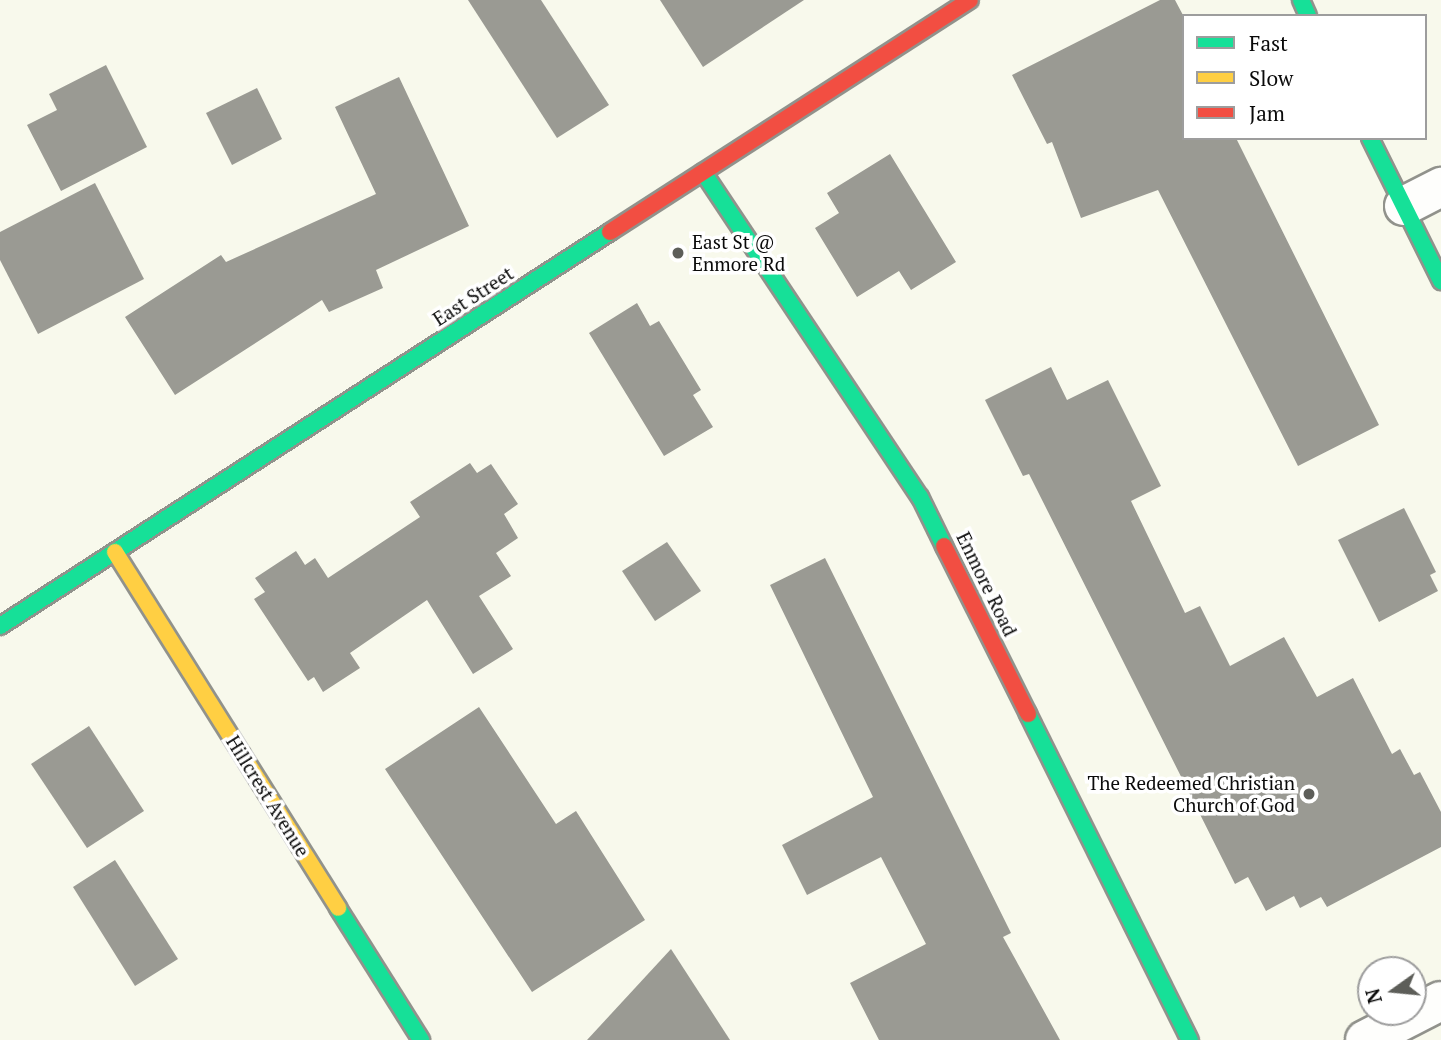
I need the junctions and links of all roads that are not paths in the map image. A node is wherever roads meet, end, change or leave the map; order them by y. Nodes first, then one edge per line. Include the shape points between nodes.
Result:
1 (970, 0) edge
2 (1371, 140) edge
3 (703, 172) junction
4 (1441, 187) edge
5 (1404, 206) junction
6 (1441, 281) edge
7 (115, 552) junction
8 (0, 626) edge
9 (1441, 1000) edge
10 (421, 1040) edge
11 (1190, 1040) edge
12 (1365, 1040) edge

1 - 3 street, East Street
2 - 5 street
3 - 7 street, East Street
3 - 11 street, Enmore Road via 920,497
4 - 5 street
5 - 6 street
7 - 8 street, East Street
7 - 10 street, Hillcrest Avenue
9 - 12 street

